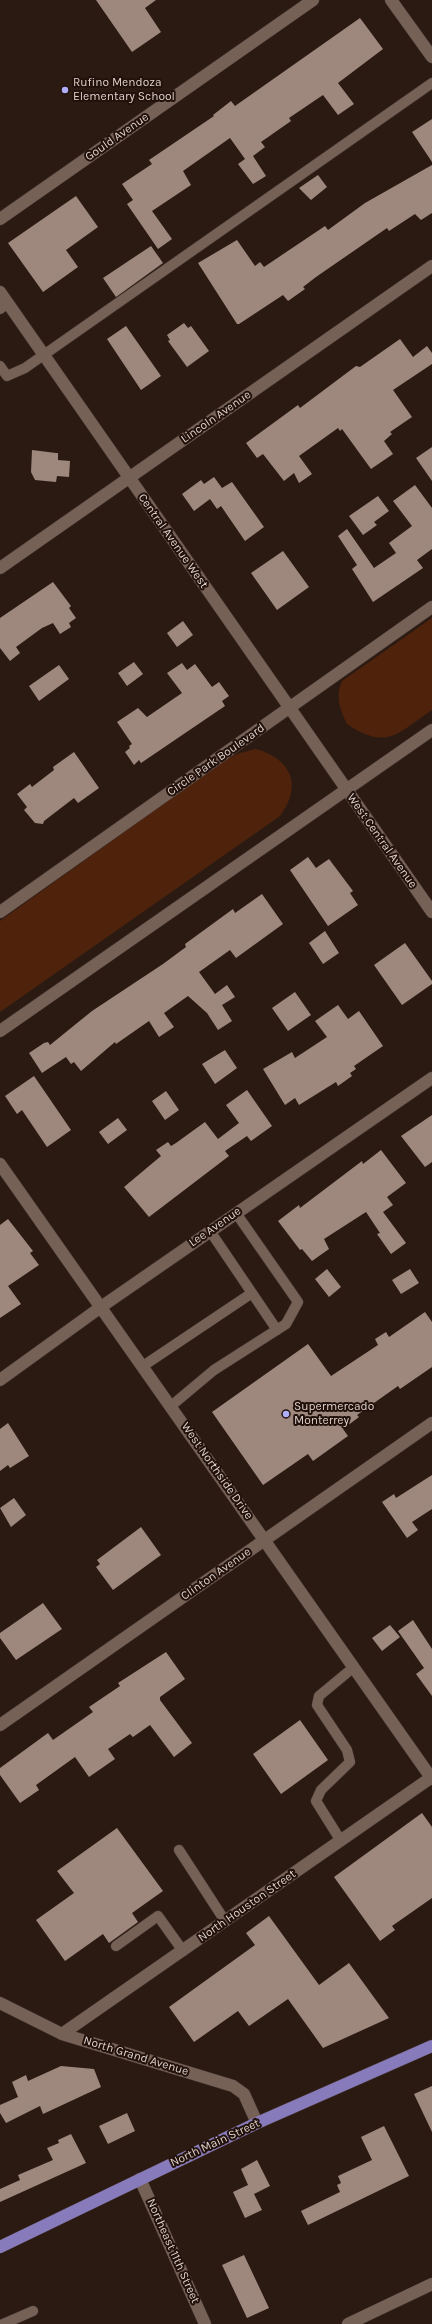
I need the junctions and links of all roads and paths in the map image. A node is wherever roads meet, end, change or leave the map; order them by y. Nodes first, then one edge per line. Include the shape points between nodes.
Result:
1 (313, 0) edge
2 (391, 0) edge
3 (432, 57) edge
4 (432, 83) edge
5 (0, 220) edge
6 (432, 266) edge
7 (0, 292) edge
8 (4, 306) edge
9 (43, 354) junction
10 (0, 366) edge
11 (130, 478) junction
12 (0, 568) edge
13 (432, 607) edge
14 (289, 709) junction
15 (432, 730) edge
16 (346, 789) junction
17 (0, 912) edge
18 (432, 912) edge
19 (0, 1032) edge
20 (432, 1078) edge
21 (0, 1164) edge
22 (236, 1213) junction
23 (210, 1231) junction
24 (252, 1293) junction
25 (101, 1307) junction
26 (277, 1330) junction
27 (143, 1366) junction
28 (0, 1380) edge
29 (171, 1406) junction
30 (432, 1423) edge
31 (266, 1540) junction
32 (354, 1667) junction
33 (0, 1725) edge
34 (432, 1778) edge
35 (341, 1841) junction
36 (178, 1850) dead end
37 (225, 1921) junction
38 (116, 1946) dead end
39 (183, 1951) junction
40 (0, 2002) edge
41 (62, 2034) junction
42 (432, 2046) edge
43 (257, 2123) junction
44 (140, 2179) junction
45 (0, 2247) edge
46 (432, 2284) edge
47 (33, 2311) dead end
48 (3, 2324) edge
49 (206, 2324) edge
50 (348, 2324) edge

1 - 5 street, Gould Avenue
2 - 3 street
4 - 9 lane
6 - 11 street, Lincoln Avenue
7 - 8 street, Central Avenue West
8 - 9 street, Central Avenue West
9 - 10 lane via 25,368 7,376
9 - 11 street, Central Avenue West
11 - 12 street, Lincoln Avenue
11 - 14 street, Central Avenue West
13 - 14 street, Circle Park Boulevard
14 - 16 street, Central Avenue West
14 - 17 street, Circle Park Boulevard
15 - 16 street
16 - 18 street, West Central Avenue
16 - 19 street
20 - 22 street, Lee Avenue
21 - 25 street, West Northside Drive
22 - 23 street, Lee Avenue
22 - 26 lane via 298,1302 286,1324
23 - 24 lane
23 - 25 street, Lee Avenue
24 - 26 lane
24 - 27 lane
25 - 27 street, West Northside Drive
25 - 28 street, Lee Avenue
26 - 29 lane via 214,1370
27 - 29 street, West Northside Drive
29 - 31 street, West Northside Drive
30 - 31 street, Clinton Avenue
31 - 32 street, West Northside Drive
31 - 33 street, Clinton Avenue
32 - 34 street, West Northside Drive
32 - 35 lane via 319,1696 317,1705 347,1750 350,1762 321,1790 316,1801
34 - 35 street, North Houston Street
35 - 37 street, North Houston Street
36 - 37 lane
37 - 39 street, North Houston Street
38 - 39 lane via 158,1916
39 - 41 street, North Houston Street
40 - 41 street, North Grand Avenue
41 - 43 street, North Grand Avenue via 233,2086 244,2094
42 - 43 main road, North Main Street
43 - 44 main road, North Main Street
44 - 45 main road, North Main Street
44 - 49 street, Northeast 11th Street
46 - 50 street
47 - 48 lane

